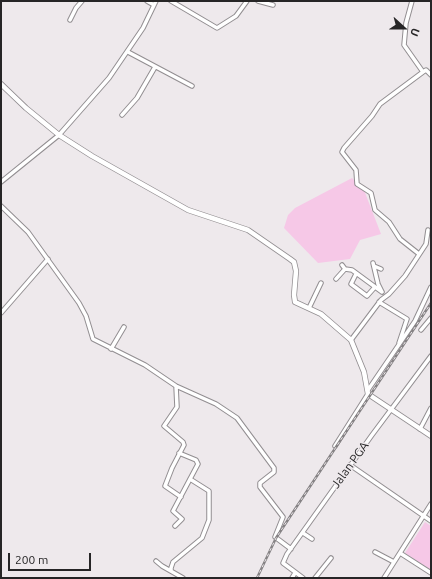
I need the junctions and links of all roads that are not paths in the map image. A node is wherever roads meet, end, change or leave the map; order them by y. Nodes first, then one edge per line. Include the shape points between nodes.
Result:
1 (82, 1) edge
2 (148, 1) edge
3 (172, 1) edge
4 (247, 1) edge
5 (258, 1) edge
6 (412, 1) edge
7 (155, 3) edge
8 (273, 5) dead end
9 (70, 20) dead end
10 (128, 52) junction
11 (155, 66) junction
12 (423, 72) junction
13 (431, 75) edge
14 (1, 84) edge
15 (192, 86) dead end
16 (122, 115) dead end
17 (59, 134) junction
18 (1, 182) edge
19 (1, 206) edge
20 (428, 230) dead end
21 (419, 254) junction
22 (48, 259) junction
23 (342, 265) dead end
24 (345, 269) junction
25 (381, 269) dead end
26 (356, 274) junction
27 (336, 279) dead end
28 (321, 283) dead end
29 (375, 287) junction
30 (431, 287) edge
31 (382, 292) junction
32 (384, 296) junction
33 (379, 302) junction
34 (309, 308) junction
35 (1, 313) edge
36 (431, 318) edge
37 (124, 327) dead end
38 (421, 330) dead end
39 (351, 340) junction
40 (398, 346) junction
41 (111, 349) junction
42 (431, 356) edge
43 (176, 386) junction
44 (368, 392) junction
45 (431, 408) edge
46 (390, 410) junction
47 (420, 429) junction
48 (431, 436) edge
49 (334, 446) dead end
50 (179, 453) junction
51 (350, 466) junction
52 (190, 479) junction
53 (181, 497) junction
54 (431, 504) edge
55 (424, 516) junction
56 (431, 521) edge
57 (175, 526) dead end
58 (303, 533) junction
59 (312, 538) dead end
60 (291, 549) junction
61 (375, 552) dead end
62 (400, 553) junction
63 (330, 558) dead end
64 (156, 561) dead end
65 (394, 562) junction
66 (172, 571) junction
67 (295, 573) junction
68 (431, 573) edge
69 (183, 578) edge
70 (292, 578) edge
71 (303, 578) edge
72 (315, 578) edge
73 (384, 578) edge

1 - 9 street
2 - 7 street
3 - 4 street via 218,28 236,16
5 - 8 street
6 - 12 street via 404,45
7 - 10 street
10 - 11 street
10 - 17 street via 109,78
11 - 15 street
11 - 16 street via 137,98
12 - 13 street via 426,70
12 - 21 street via 380,104 342,152 356,170 358,184 371,193 375,210 389,222 400,240
14 - 17 main road
17 - 18 street
17 - 34 main road via 188,210 239,226 256,235 294,262 295,302
19 - 22 street via 28,232
20 - 21 street via 426,244
21 - 32 street via 400,283
22 - 35 street
22 - 41 street via 82,309 93,339
23 - 24 street
24 - 26 street
24 - 27 street
25 - 31 street via 374,264
26 - 29 street
26 - 29 street via 351,284 367,296
28 - 34 street
29 - 31 street
30 - 40 street via 415,321
31 - 32 street
32 - 33 street
33 - 39 street
33 - 40 street via 407,319
34 - 39 main road via 330,321
36 - 38 street
37 - 41 street
39 - 44 main road via 364,372
40 - 44 street
41 - 43 street via 145,365
42 - 46 street, Jalan PGA
43 - 50 street via 177,407 164,426 184,443
43 - 60 street via 216,404 237,418 274,468 274,472 260,483 260,487 283,517 275,536
44 - 46 main road
44 - 49 street
45 - 47 street
46 - 47 main road
46 - 51 street, Jalan PGA
47 - 48 main road
50 - 52 street via 198,462
50 - 53 street via 165,486
51 - 55 street
51 - 58 street, Jalan PGA
52 - 53 street
52 - 66 street via 209,491 209,520 202,538 174,562
53 - 57 street via 172,512 182,519
54 - 55 street
55 - 56 street
55 - 62 street
58 - 59 street
58 - 60 street, Jalan PGA
60 - 67 street, Jalan PGA via 283,563
61 - 65 street
62 - 65 street
62 - 68 street
63 - 72 street
64 - 66 street
65 - 73 street
66 - 69 street
67 - 70 street
67 - 71 street

